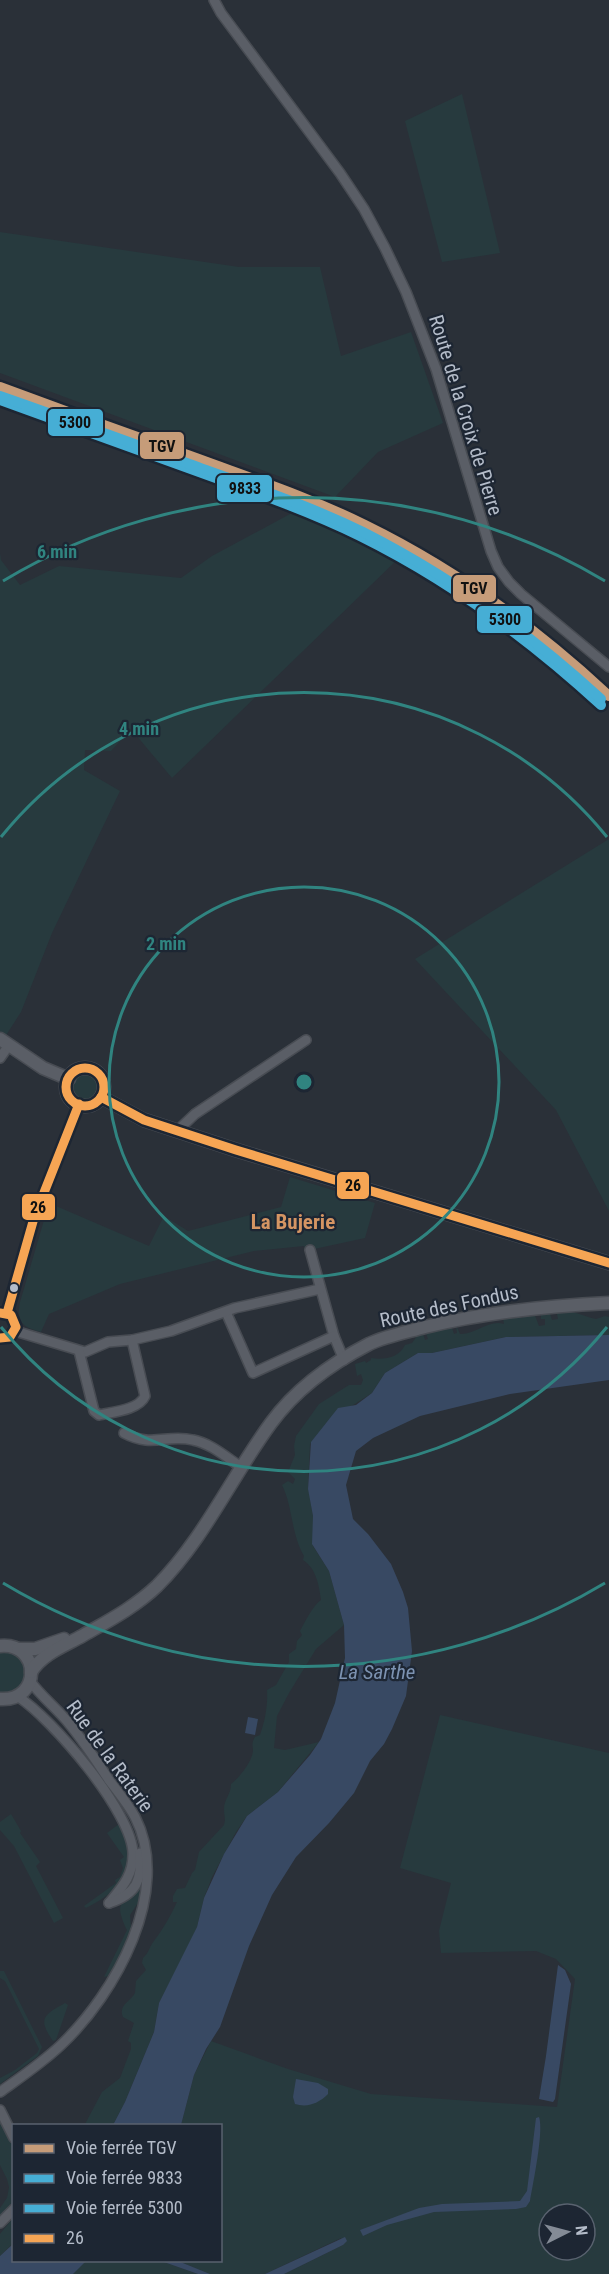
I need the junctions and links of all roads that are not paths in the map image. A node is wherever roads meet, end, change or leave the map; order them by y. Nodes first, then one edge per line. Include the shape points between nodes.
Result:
1 (214, 0) edge
2 (609, 667) edge
3 (306, 1040) dead end
4 (4, 1042) edge
5 (0, 1058) edge
6 (69, 1079) junction
7 (101, 1097) junction
8 (79, 1104) junction
9 (177, 1131) junction
10 (310, 1250) dead end
11 (609, 1263) edge
12 (320, 1289) junction
13 (609, 1303) edge
14 (226, 1312) junction
15 (3, 1313) edge
16 (15, 1331) junction
17 (334, 1336) junction
18 (0, 1338) edge
19 (132, 1340) junction
20 (79, 1351) junction
21 (344, 1360) junction
22 (124, 1433) dead end
23 (241, 1467) junction
24 (96, 1628) junction
25 (6, 1646) edge
26 (31, 1676) junction
27 (17, 1696) junction
28 (0, 1699) edge
29 (128, 1812) dead end
30 (0, 2092) edge
31 (0, 2110) edge
32 (12, 2134) edge
33 (12, 2211) edge
34 (0, 2223) edge

1 - 2 street, Route de la Croix de Pierre via 340,173 385,248 423,331 484,535 498,567 521,594
3 - 9 street via 195,1114
4 - 5 street
4 - 6 street via 43,1068
6 - 7 street via 78,1070 94,1070 102,1079
6 - 8 street via 67,1091
7 - 8 street via 91,1105
7 - 9 street via 144,1120
8 - 15 street via 34,1218
9 - 11 street
10 - 12 street
12 - 14 street
12 - 17 street
13 - 21 street, Route des Fondus via 511,1310 436,1324 370,1344
14 - 17 street via 253,1373
14 - 19 street
15 - 16 street via 14,1318
16 - 18 street via 10,1337
16 - 20 street
17 - 21 street
19 - 20 street
19 - 20 street via 145,1396 134,1406 99,1415 94,1411
21 - 23 street, Route des Fondus via 318,1376 292,1400 272,1421
22 - 23 street via 138,1440 193,1440
23 - 24 street, Route des Fondus via 174,1569 146,1596
24 - 25 street, Route des Fondus via 35,1649
24 - 26 street, Route des Fondus via 40,1659
25 - 26 street via 27,1658
26 - 27 street, Route des Fondus via 25,1690
26 - 30 street, Rue de la Raterie via 39,1693 68,1722 134,1815 145,1847 148,1877 131,1941 96,2005 48,2056
27 - 28 street
27 - 29 street, Rue de la Raterie via 65,1738 127,1830 133,1850 132,1867 124,1886 109,1903 130,1893 140,1874 140,1848
31 - 32 street
33 - 34 street

